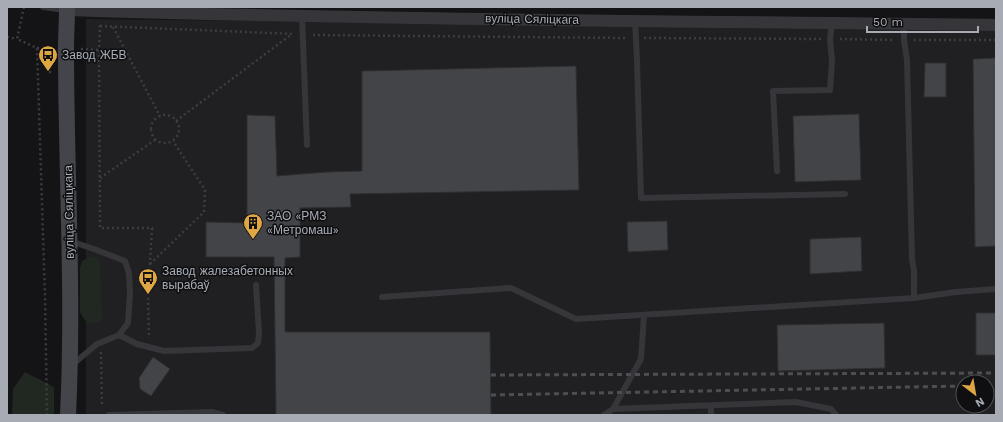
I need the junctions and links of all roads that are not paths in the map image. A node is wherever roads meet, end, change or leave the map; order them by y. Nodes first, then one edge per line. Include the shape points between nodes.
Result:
1 (43, 7) edge
2 (68, 8) edge
3 (302, 16) junction
4 (635, 21) junction
5 (832, 23) junction
6 (904, 24) junction
7 (996, 25) edge
8 (307, 145) dead end
9 (777, 172) dead end
10 (845, 194) dead end
11 (70, 241) junction
12 (256, 285) dead end
13 (996, 289) edge
14 (382, 297) dead end
15 (914, 298) junction
16 (644, 315) junction
17 (119, 335) junction
18 (70, 366) junction
19 (711, 406) junction
20 (614, 409) junction
21 (68, 415) edge
22 (110, 415) edge
23 (223, 415) edge
24 (604, 415) edge
25 (711, 415) edge
26 (836, 415) edge

1 - 2 lane
2 - 3 street, вуліца Сяліцкага
2 - 11 main road, вуліца Сяліцкага via 66,48
3 - 4 street, вуліца Сяліцкага
3 - 8 lane
4 - 5 street, вуліца Сяліцкага
4 - 10 lane via 641,198
5 - 6 street, вуліца Сяліцкага
5 - 9 lane via 830,90 773,91
6 - 7 street, вуліца Сяліцкага
6 - 15 lane
11 - 17 lane via 125,261 129,273 129,314 128,323
11 - 18 main road, вуліца Сяліцкага
12 - 17 lane via 259,333 258,343 252,348 164,351 137,344
13 - 15 lane
14 - 16 lane via 511,288 576,319
15 - 16 lane
16 - 20 lane via 642,359
17 - 18 lane via 96,344
18 - 21 main road, вуліца Сяліцкага
19 - 20 lane
19 - 25 lane
19 - 26 lane via 796,402 831,409
20 - 24 lane
22 - 23 lane via 212,412

